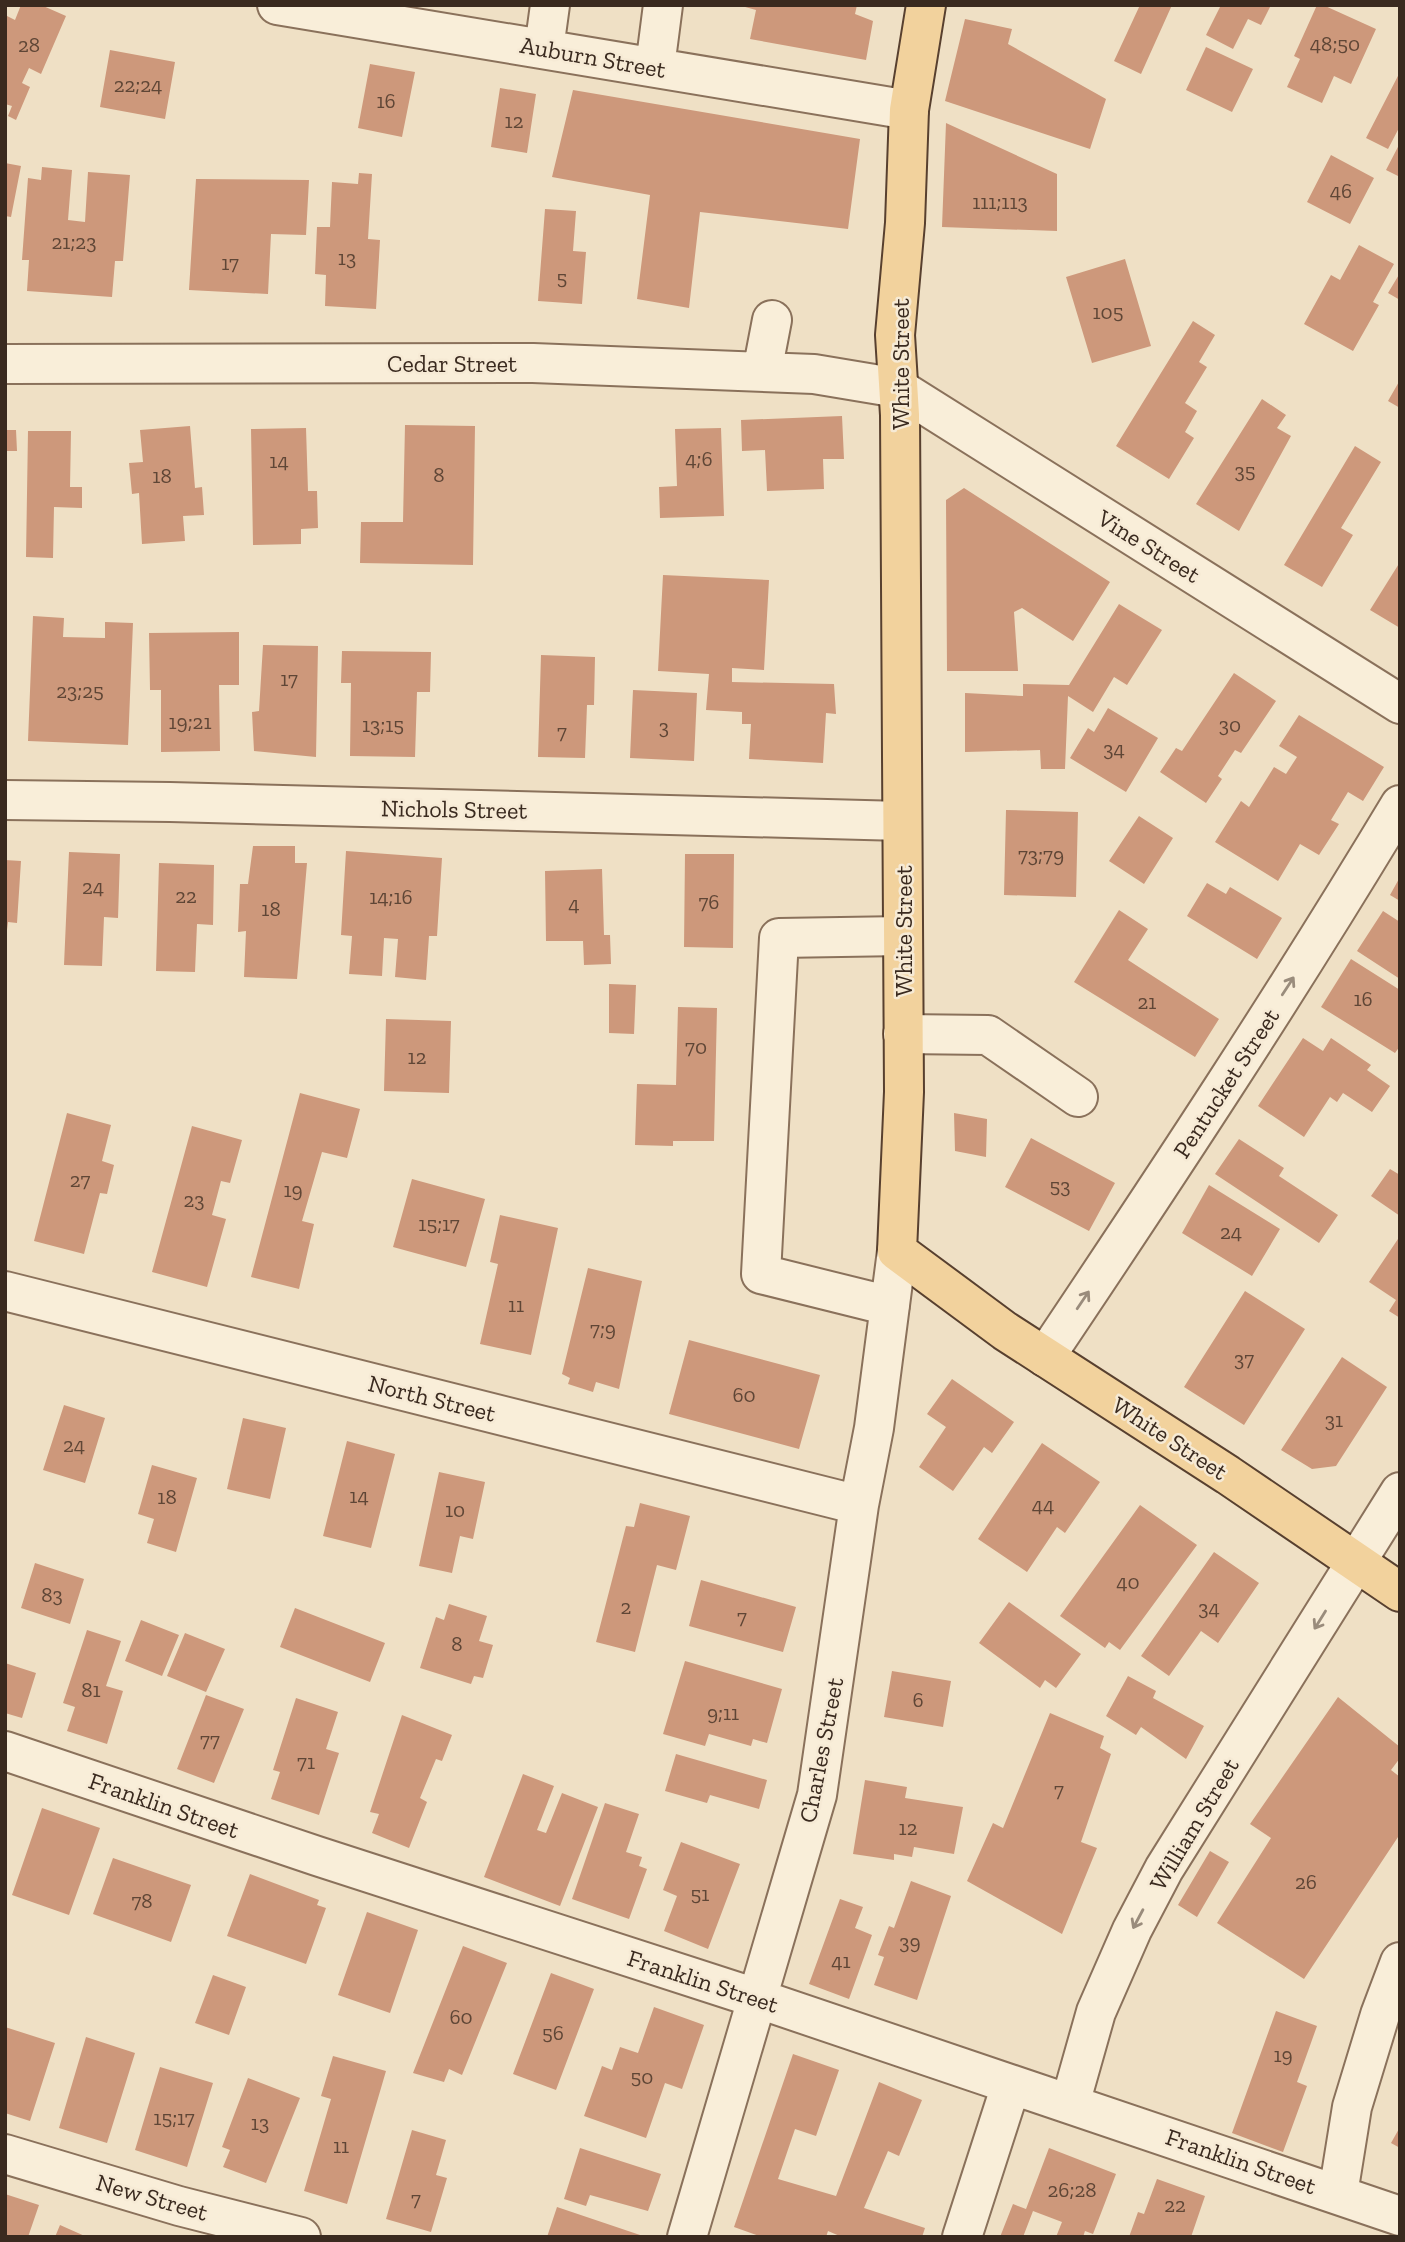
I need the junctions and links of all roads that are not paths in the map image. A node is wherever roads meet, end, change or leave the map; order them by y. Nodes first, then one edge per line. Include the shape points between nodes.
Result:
1 (277, 5) edge
2 (550, 5) edge
3 (663, 5) edge
4 (926, 5) edge
5 (544, 48) junction
6 (655, 67) junction
7 (909, 110) junction
8 (772, 320) dead end
9 (5, 364) edge
10 (762, 372) junction
11 (898, 388) junction
12 (1400, 704) edge
13 (5, 800) edge
14 (1400, 805) edge
15 (902, 821) junction
16 (903, 936) junction
17 (904, 1034) junction
18 (1078, 1097) dead end
19 (897, 1251) junction
20 (5, 1291) edge
21 (890, 1306) junction
22 (1045, 1357) junction
23 (1400, 1492) edge
24 (859, 1505) junction
25 (1356, 1562) junction
26 (1400, 1592) edge
27 (5, 1751) edge
28 (1400, 1962) edge
29 (756, 1998) junction
30 (1011, 2085) junction
31 (1070, 2104) junction
32 (5, 2154) edge
33 (1338, 2193) junction
34 (1400, 2216) edge
35 (173, 2222) edge
36 (301, 2237) edge
37 (687, 2237) edge
38 (962, 2237) edge

1 - 5 street, Auburn Street
2 - 5 street
3 - 6 street
4 - 7 main road, White Street
5 - 6 street, Auburn Street
6 - 7 street, Auburn Street
7 - 11 main road, White Street via 895,335
8 - 10 street
9 - 10 street, Cedar Street via 533,363
10 - 11 street, Cedar Street via 814,374
11 - 12 street, Vine Street
11 - 15 main road, White Street
13 - 15 street, Nichols Street
22 -> 14 street, Pentucket Street via 1161,1184
15 - 16 main road, White Street
16 - 17 main road, White Street
16 - 21 street via 779,937 761,1274
17 - 18 street via 988,1035
17 - 19 main road, White Street
19 - 21 street, Charles Street
19 - 22 main road, White Street
20 - 24 street, North Street
21 - 24 street, Charles Street
22 - 25 main road, White Street
23 - 25 street, William Street
24 - 29 street, Charles Street via 817,1794
25 - 26 main road, White Street
25 -> 31 street, William Street via 1164,1869 1096,2012
27 - 29 street, Franklin Street
28 - 33 street via 1352,2107
29 - 30 street, Franklin Street
29 - 37 street, Charles Street
30 - 31 street, Franklin Street
30 - 38 street
31 - 33 street, Franklin Street
32 - 35 street, New Street
33 - 34 street, Franklin Street
35 - 36 street, New Street

